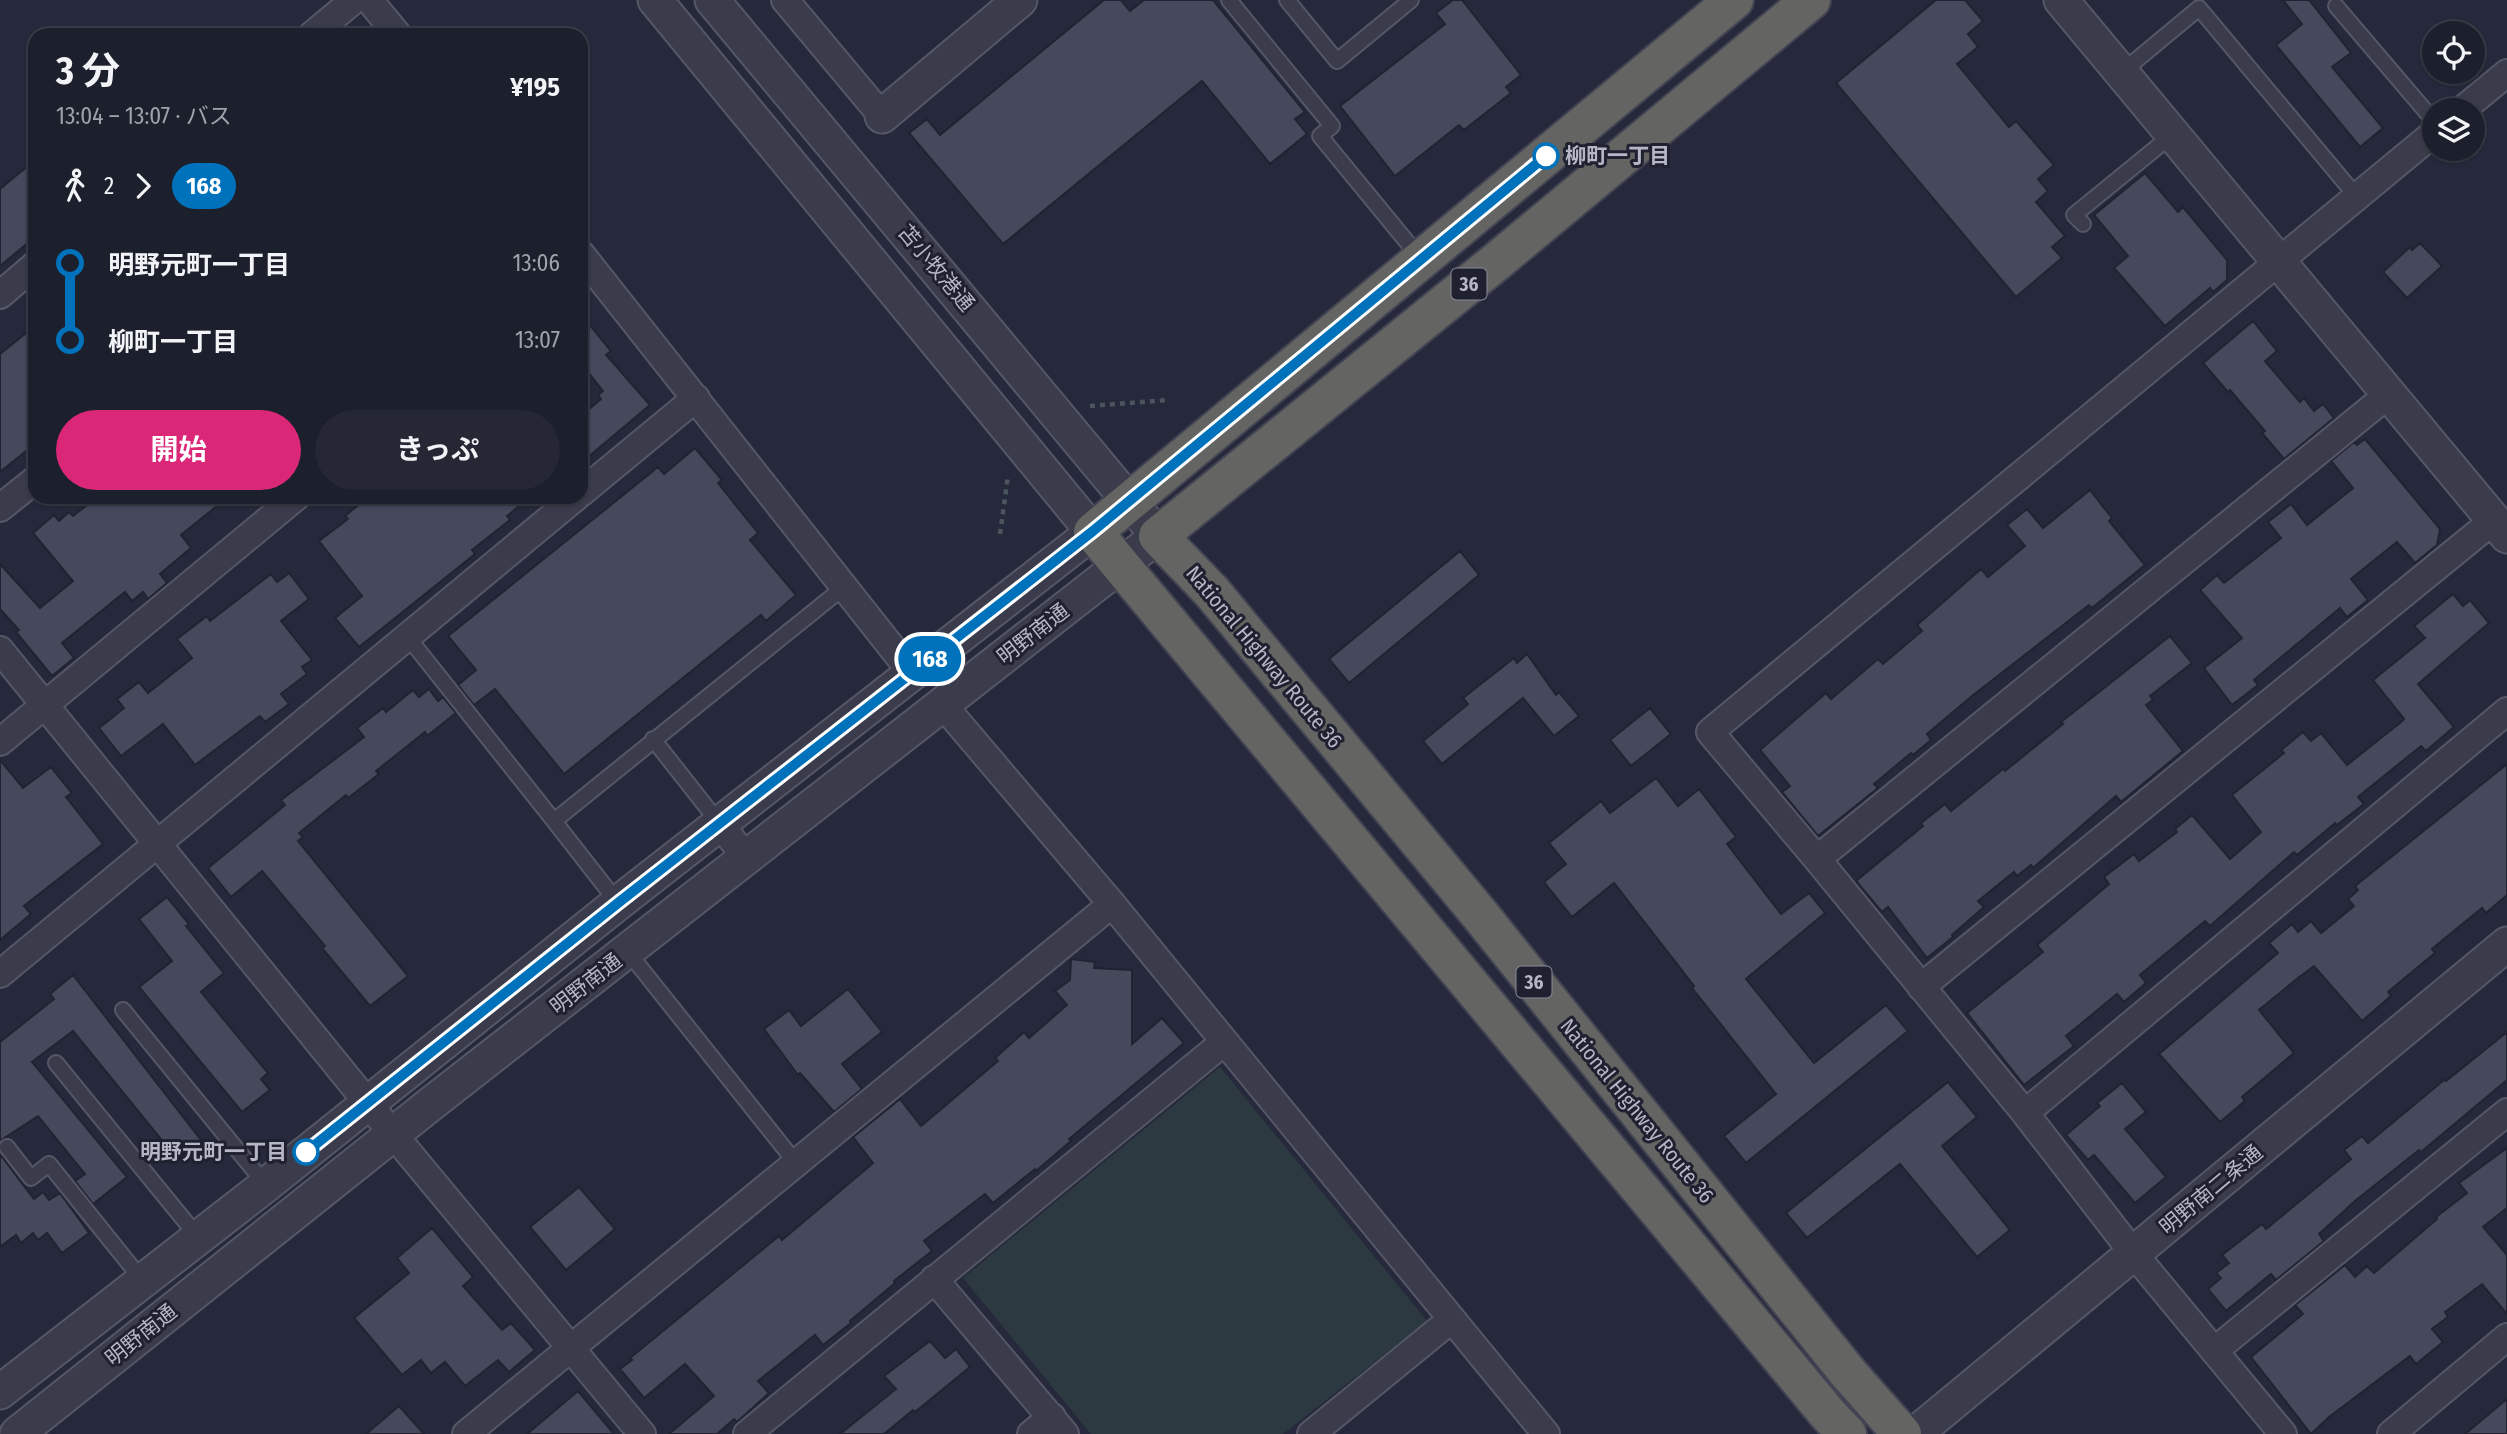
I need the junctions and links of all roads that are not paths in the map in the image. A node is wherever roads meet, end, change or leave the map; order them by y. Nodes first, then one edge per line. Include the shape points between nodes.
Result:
1 (354, 0) edge
2 (369, 0) edge
3 (654, 0) edge
4 (712, 0) edge
5 (785, 0) edge
6 (1020, 0) edge
7 (1229, 0) edge
8 (1287, 0) edge
9 (1411, 0) edge
10 (1734, 0) edge
11 (1811, 0) edge
12 (2061, 0) edge
13 (2336, 6) dead end
14 (320, 28) edge
15 (392, 28) edge
16 (2122, 72) junction
17 (2507, 73) edge
18 (2477, 98) edge
19 (2422, 107) edge
20 (882, 116) joint
21 (2172, 135) junction
22 (2422, 143) edge
23 (2357, 197) junction
24 (2083, 225) dead end
25 (1421, 260) junction
26 (2278, 262) junction
27 (588, 264) edge
28 (28, 271) edge
29 (0, 295) edge
30 (2389, 394) junction
31 (696, 398) junction
32 (28, 486) edge
33 (588, 487) edge
34 (1129, 501) junction
35 (288, 504) edge
36 (567, 504) edge
37 (0, 508) edge
38 (2501, 528) edge
39 (1093, 531) junction
40 (1158, 536) junction
41 (1121, 565) junction
42 (845, 587) junction
43 (407, 636) junction
44 (0, 650) edge
45 (912, 673) junction
46 (45, 705) junction
47 (943, 705) junction
48 (2507, 711) edge
49 (653, 739) junction
50 (0, 742) edge
51 (554, 821) junction
52 (720, 824) junction
53 (158, 844) junction
54 (747, 859) junction
55 (1817, 859) junction
56 (618, 903) junction
57 (1112, 904) junction
58 (2507, 944) edge
59 (628, 952) junction
60 (0, 974) edge
61 (1921, 987) junction
62 (123, 1010) dead end
63 (1224, 1042) junction
64 (56, 1063) dead end
65 (368, 1102) junction
66 (2507, 1112) edge
67 (2025, 1113) junction
68 (393, 1134) junction
69 (7, 1147) dead end
70 (796, 1163) junction
71 (265, 1185) junction
72 (198, 1237) junction
73 (2134, 1254) junction
74 (934, 1279) junction
75 (143, 1281) junction
76 (1452, 1319) junction
77 (2507, 1337) edge
78 (570, 1348) junction
79 (2214, 1351) junction
80 (0, 1392) edge
81 (1059, 1426) edge
82 (17, 1434) edge
83 (466, 1434) edge
84 (642, 1434) edge
85 (747, 1434) edge
86 (1031, 1434) edge
87 (1311, 1434) edge
88 (1546, 1434) edge
89 (1847, 1434) edge
90 (1902, 1434) edge
91 (1915, 1434) edge
92 (2283, 1434) edge
93 (2391, 1434) edge

1 - 14 street
2 - 15 street
3 - 39 street
4 - 34 street, 苫小牧港通
5 - 20 street
6 - 20 street
7 - 25 lane via 1332,126 1320,136
8 - 9 lane via 1337,61
10 - 25 highway, 36
11 - 40 highway, 36
12 - 16 street
13 - 19 lane
16 - 21 street
16 - 23 lane via 2199,8
17 - 18 street
21 - 24 lane via 2074,215
21 - 26 street
22 - 23 street
23 - 26 street
25 - 34 highway, 36
26 - 30 street
26 - 55 street via 1710,732
27 - 31 street
28 - 29 street
30 - 38 street
30 - 55 street
31 - 33 street
31 - 42 street
32 - 37 street
34 - 39 highway, 36
34 - 40 street, 苫小牧港通
35 - 46 street
36 - 43 street
38 - 61 street
39 - 41 highway, 36
39 - 45 street, 明野南通
40 - 41 street, 明野南通
40 - 90 highway, National Highway Route 36 / 36 via 1212,593 1481,916 1858,1386
41 - 47 street, 明野南通
41 - 89 highway, 36
42 - 45 street
42 - 49 lane
43 - 51 lane
43 - 53 street
44 - 46 street
45 - 52 street, 明野南通
46 - 50 street
46 - 53 street
47 - 54 street, 明野南通
47 - 57 street
48 - 67 street
49 - 51 lane
49 - 52 lane
51 - 56 lane
52 - 54 street
52 - 56 street, 明野南通
53 - 60 street
53 - 65 street
54 - 59 street, 明野南通
55 - 61 street
56 - 65 street, 明野南通
57 - 63 street
57 - 70 street
58 - 73 street, 明野南二条通
59 - 68 street, 明野南通
59 - 70 lane
61 - 67 street
62 - 71 lane
63 - 74 street
63 - 76 street
64 - 72 lane
65 - 68 street
65 - 71 street, 明野南通
66 - 79 street
67 - 73 street
68 - 78 street
68 - 82 street, 明野南通
69 - 75 lane via 32,1178 49,1164
70 - 78 street
71 - 72 street, 明野南通
72 - 75 street, 明野南通
73 - 79 street
73 - 91 street, 明野南二条通
74 - 81 street
74 - 85 street
75 - 80 street, 明野南通
76 - 87 street
76 - 88 street
77 - 93 street
78 - 83 street
78 - 84 street
79 - 92 street
81 - 86 street

